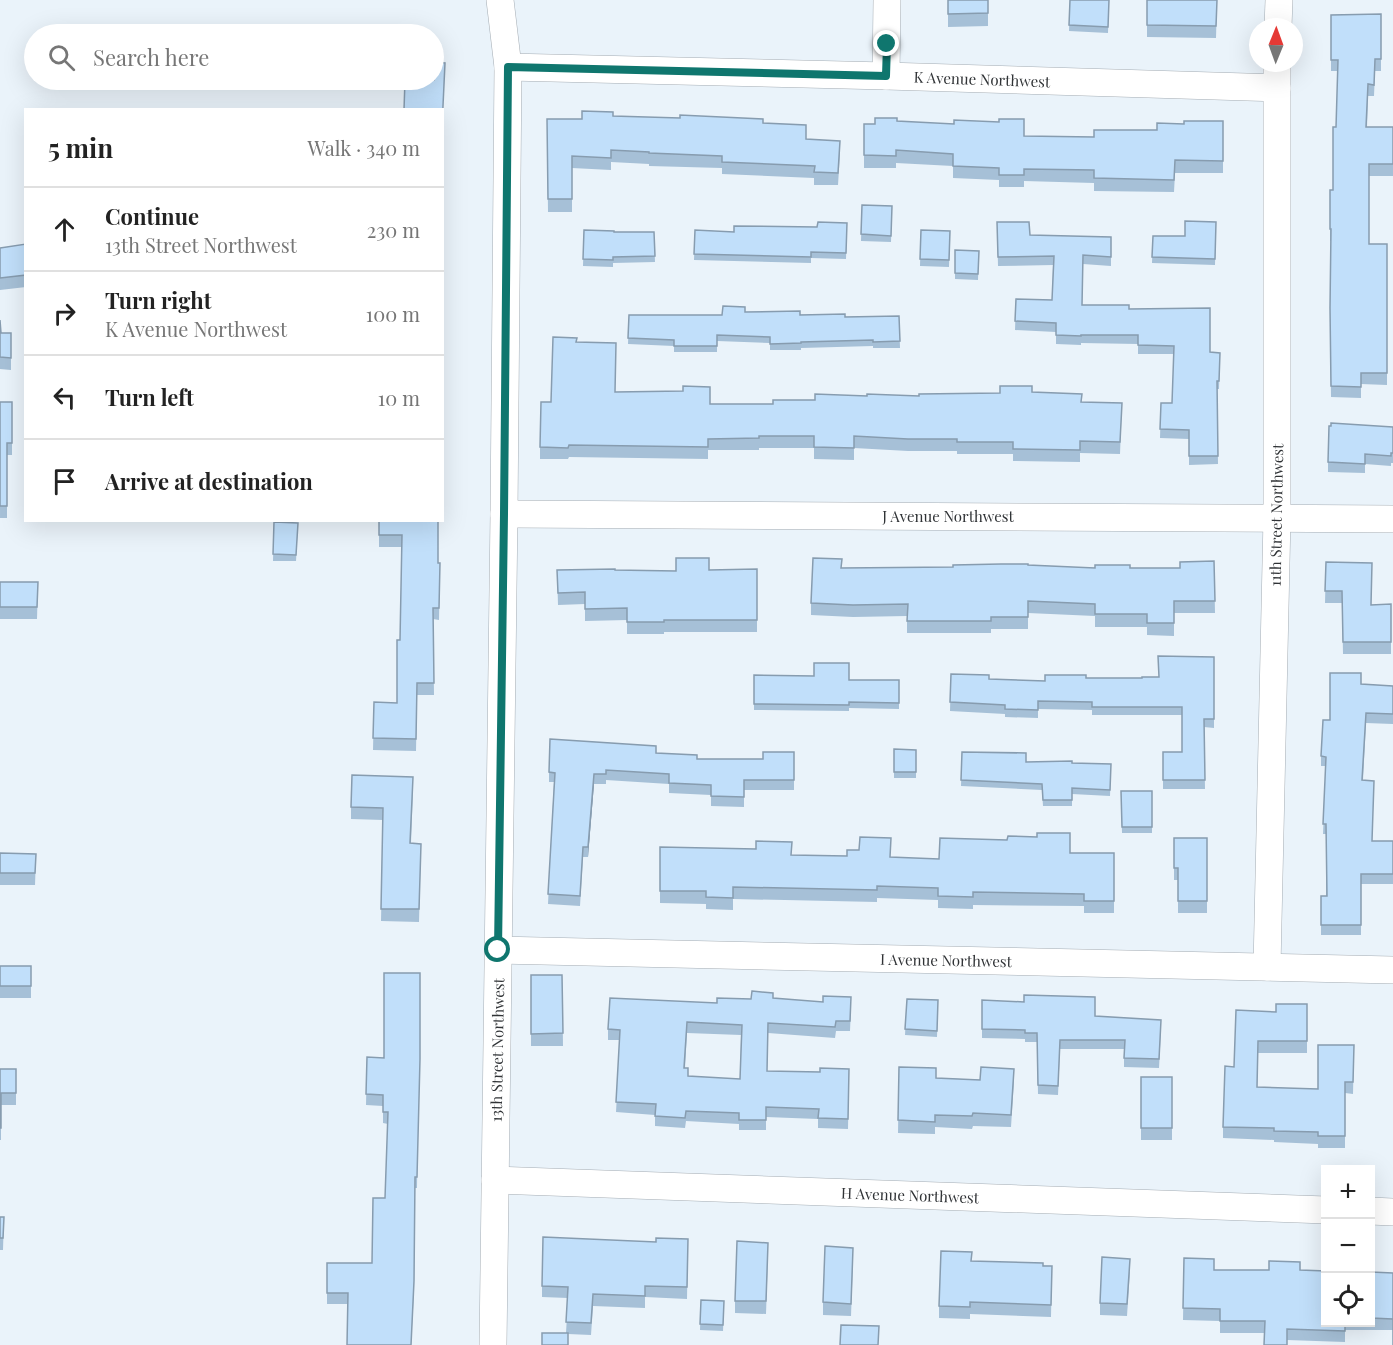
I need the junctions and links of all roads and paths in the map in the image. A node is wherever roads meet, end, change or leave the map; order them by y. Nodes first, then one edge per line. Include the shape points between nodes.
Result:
1 (500, 0) edge
2 (887, 0) edge
3 (1279, 0) edge
4 (1278, 18) edge
5 (508, 67) junction
6 (886, 76) junction
7 (1277, 76) edge
8 (504, 514) junction
9 (1277, 518) junction
10 (1393, 519) edge
11 (498, 950) junction
12 (1267, 967) junction
13 (1393, 970) edge
14 (495, 1180) junction
15 (1321, 1210) edge
16 (1375, 1211) edge
17 (1393, 1212) edge
18 (493, 1345) edge

1 - 5 street, 13th Street Northwest
2 - 6 street
3 - 4 street
5 - 6 street, K Avenue Northwest
5 - 8 street, 13th Street Northwest
6 - 7 street, K Avenue Northwest
7 - 9 street, 11th Street Northwest
8 - 9 street, J Avenue Northwest
8 - 11 street, 13th Street Northwest
9 - 10 street, J Avenue Northwest
9 - 12 street, 11th Street Northwest
11 - 12 street, I Avenue Northwest
11 - 14 street, 13th Street Northwest
12 - 13 street, I Avenue Northwest
14 - 15 street, H Avenue Northwest
14 - 18 street, 13th Street Northwest
16 - 17 street

